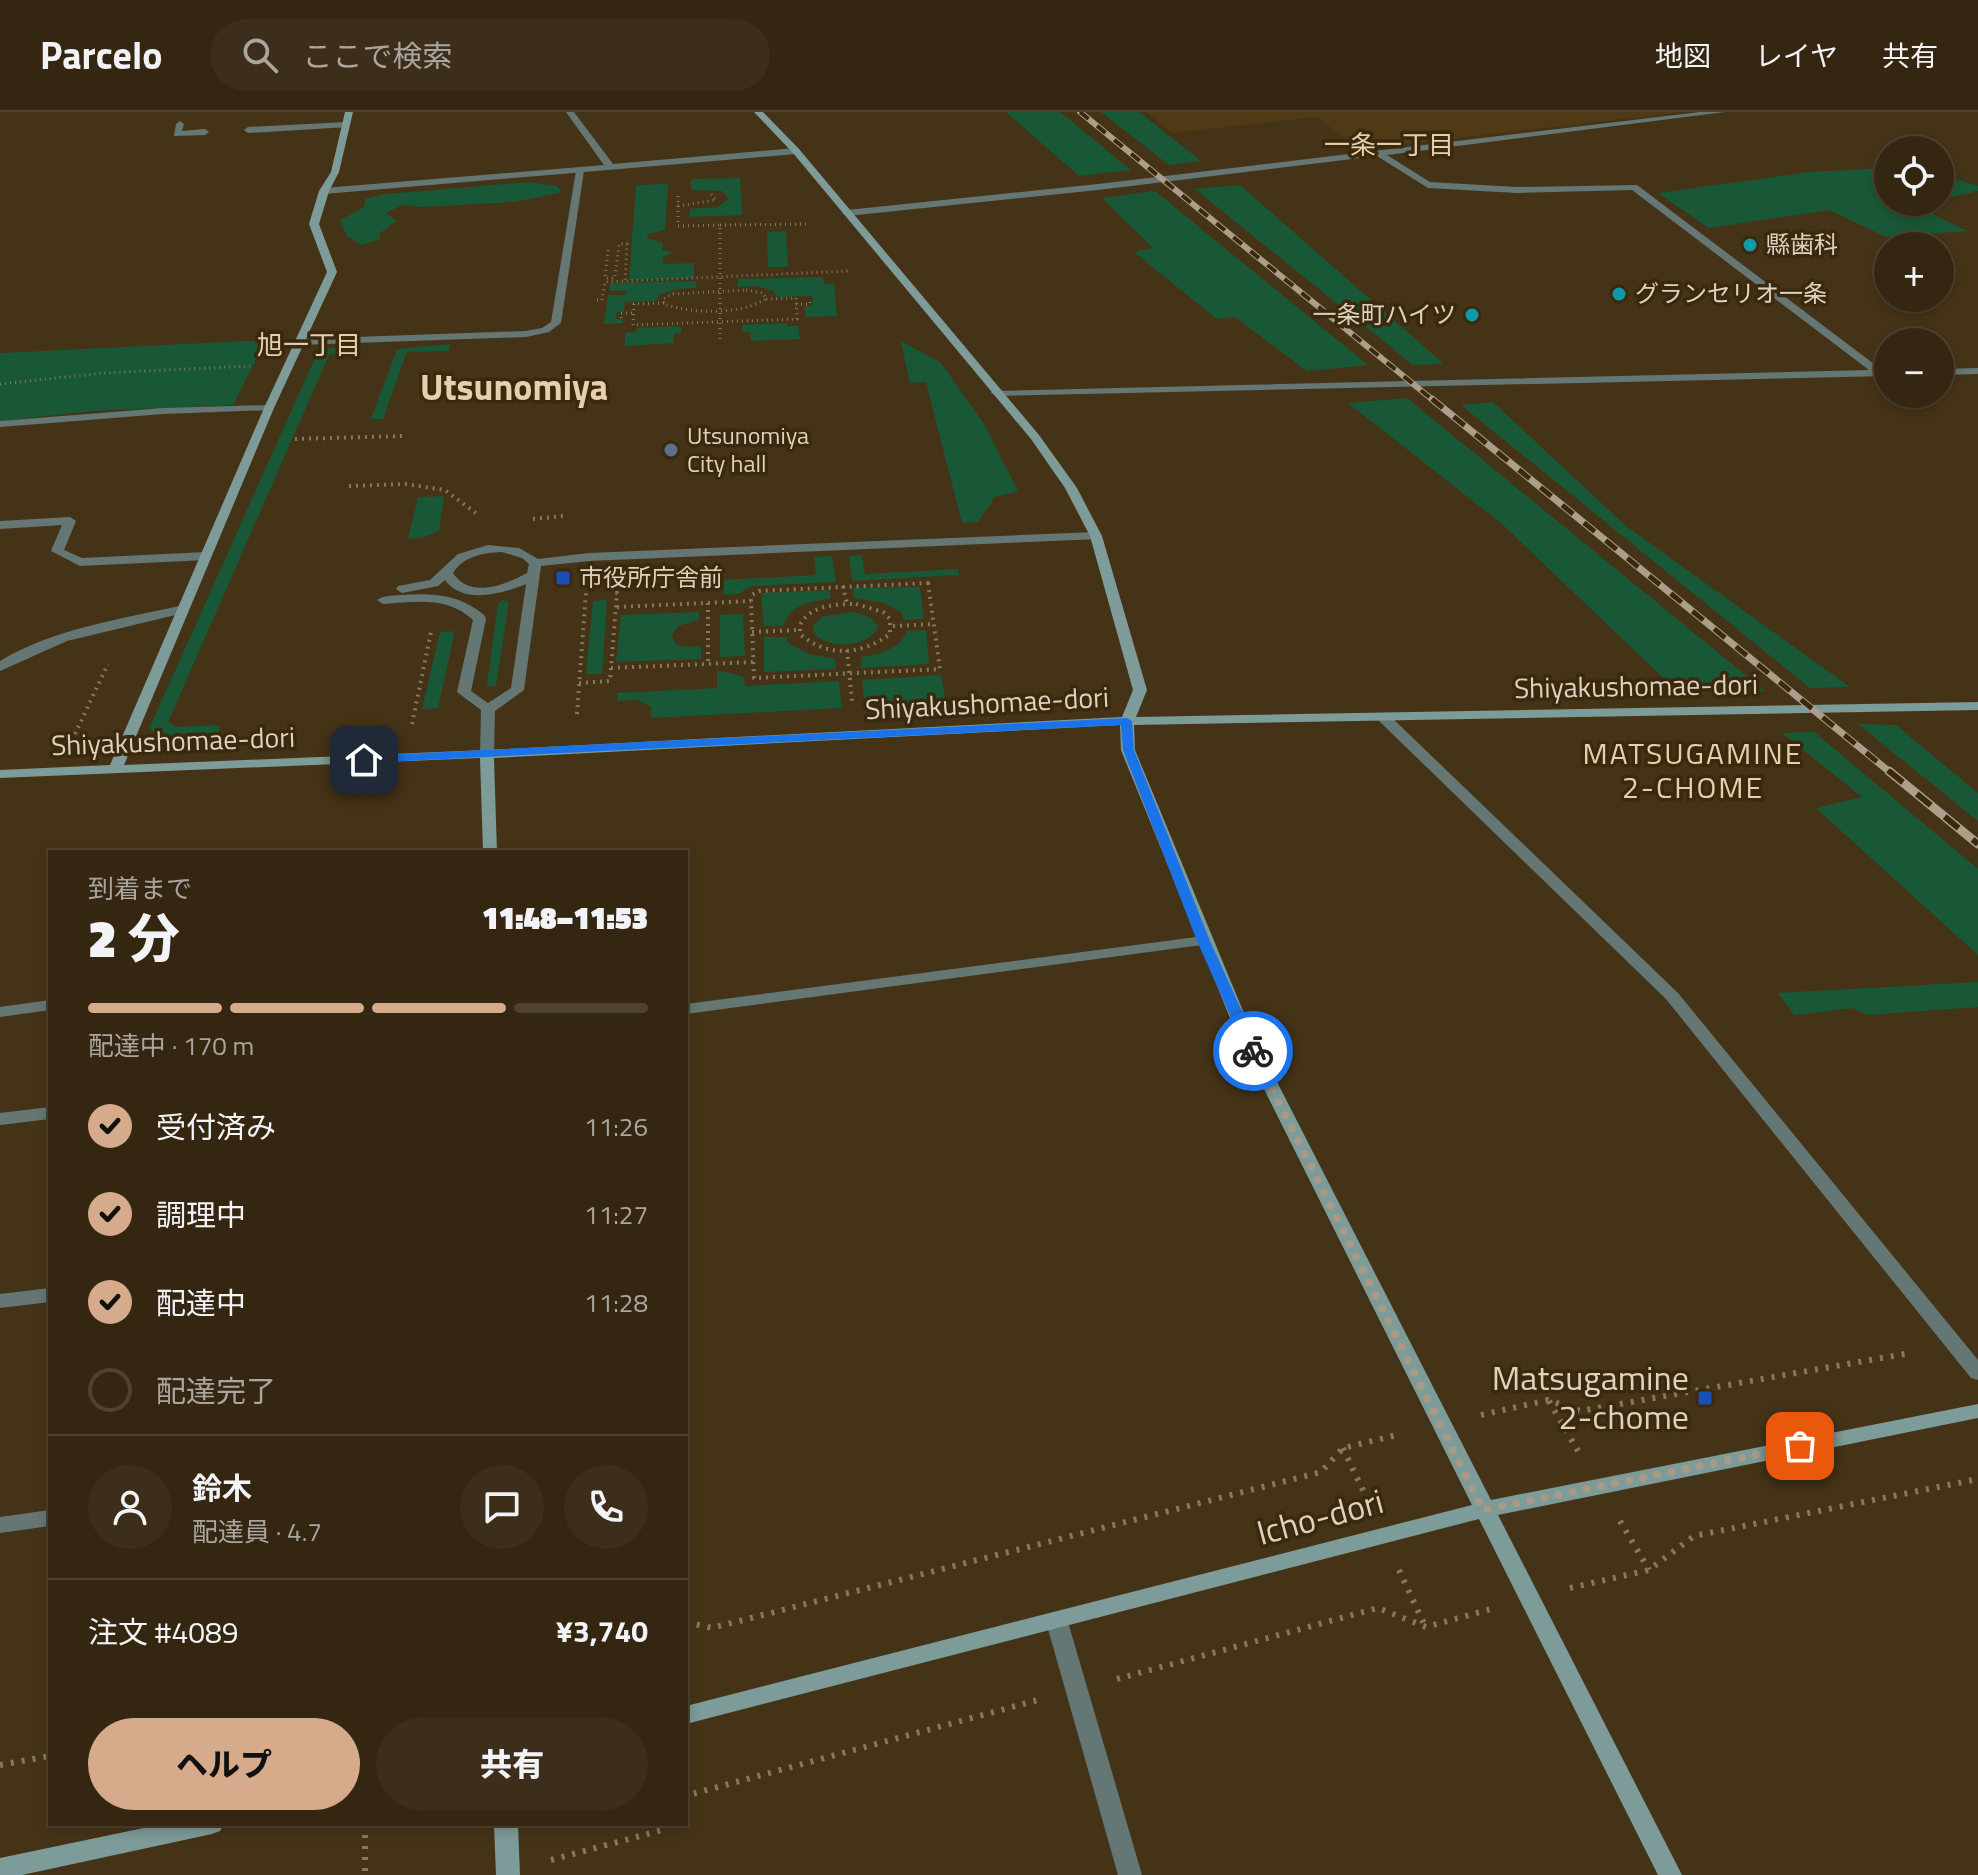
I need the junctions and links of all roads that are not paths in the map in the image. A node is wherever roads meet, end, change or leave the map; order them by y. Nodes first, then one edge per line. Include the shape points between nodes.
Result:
1 (349, 112) edge
2 (570, 112) edge
3 (758, 112) edge
4 (1721, 112) edge
5 (180, 124) dead end
6 (346, 125) junction
7 (248, 130) dead end
8 (205, 132) dead end
9 (796, 151) junction
10 (1378, 153) junction
11 (611, 168) junction
12 (580, 171) junction
13 (324, 191) junction
14 (847, 213) junction
15 (298, 342) junction
16 (1874, 366) edge
17 (1978, 371) edge
18 (1954, 372) edge
19 (1874, 373) edge
20 (996, 393) junction
21 (269, 408) junction
22 (0, 424) edge
23 (0, 525) edge
24 (1096, 536) junction
25 (206, 556) junction
26 (533, 569) junction
27 (447, 573) junction
28 (484, 591) junction
29 (184, 609) junction
30 (480, 619) junction
31 (0, 667) edge
32 (1978, 706) edge
33 (488, 709) junction
34 (1383, 717) junction
35 (1127, 721) junction
36 (487, 754) junction
37 (115, 769) junction
38 (0, 774) edge
39 (490, 850) edge
40 (1204, 941) junction
41 (48, 1005) edge
42 (688, 1009) edge
43 (0, 1012) edge
44 (48, 1113) edge
45 (0, 1119) edge
46 (48, 1295) edge
47 (0, 1301) edge
48 (1978, 1373) edge
49 (1978, 1411) edge
50 (1483, 1510) junction
51 (48, 1518) edge
52 (0, 1525) edge
53 (1057, 1622) junction
54 (688, 1714) edge
55 (203, 1826) edge
56 (506, 1826) edge
57 (0, 1869) edge
58 (508, 1873) edge
59 (1130, 1875) edge
60 (1670, 1875) edge

1 - 6 street
2 - 11 street
3 - 9 street
4 - 10 street
5 - 8 street via 177,134
6 - 7 street
6 - 13 street via 335,172
9 - 11 street
9 - 14 street
10 - 14 street
10 - 16 street via 1428,185 1517,190 1634,187
11 - 12 street
12 - 13 street
12 - 15 street via 556,323 545,330
13 - 15 street via 314,224 332,272
14 - 20 street
15 - 21 street
17 - 18 street
19 - 20 street
20 - 24 street via 1071,488
21 - 22 street
21 - 25 street
23 - 25 street via 70,521 57,551 80,562
24 - 26 street via 589,557
24 - 35 street via 1140,690
25 - 29 street
26 - 27 street via 530,557 510,550 483,551 457,559
26 - 28 street via 512,587
26 - 33 street via 517,690
27 - 28 street via 457,586
27 - 30 street via 434,583 387,597 451,600 468,606
28 - 30 street
29 - 31 street via 14,657
29 - 37 street
30 - 33 street via 464,692
32 - 34 street, Shiyakushomae-dori
33 - 36 street
34 - 35 street, Shiyakushomae-dori
34 - 48 street via 1672,996
35 - 36 street, Shiyakushomae-dori
35 - 40 street via 1128,750
36 - 37 street, Shiyakushomae-dori
36 - 39 street
37 - 38 street, Shiyakushomae-dori
40 - 42 street
40 - 50 street via 1245,1035
41 - 43 street
44 - 45 street
46 - 47 street
49 - 50 street, Icho-dori
50 - 53 street, Icho-dori
50 - 60 street
51 - 52 street
53 - 54 street, Icho-dori
53 - 59 street
55 - 57 street
56 - 58 street

